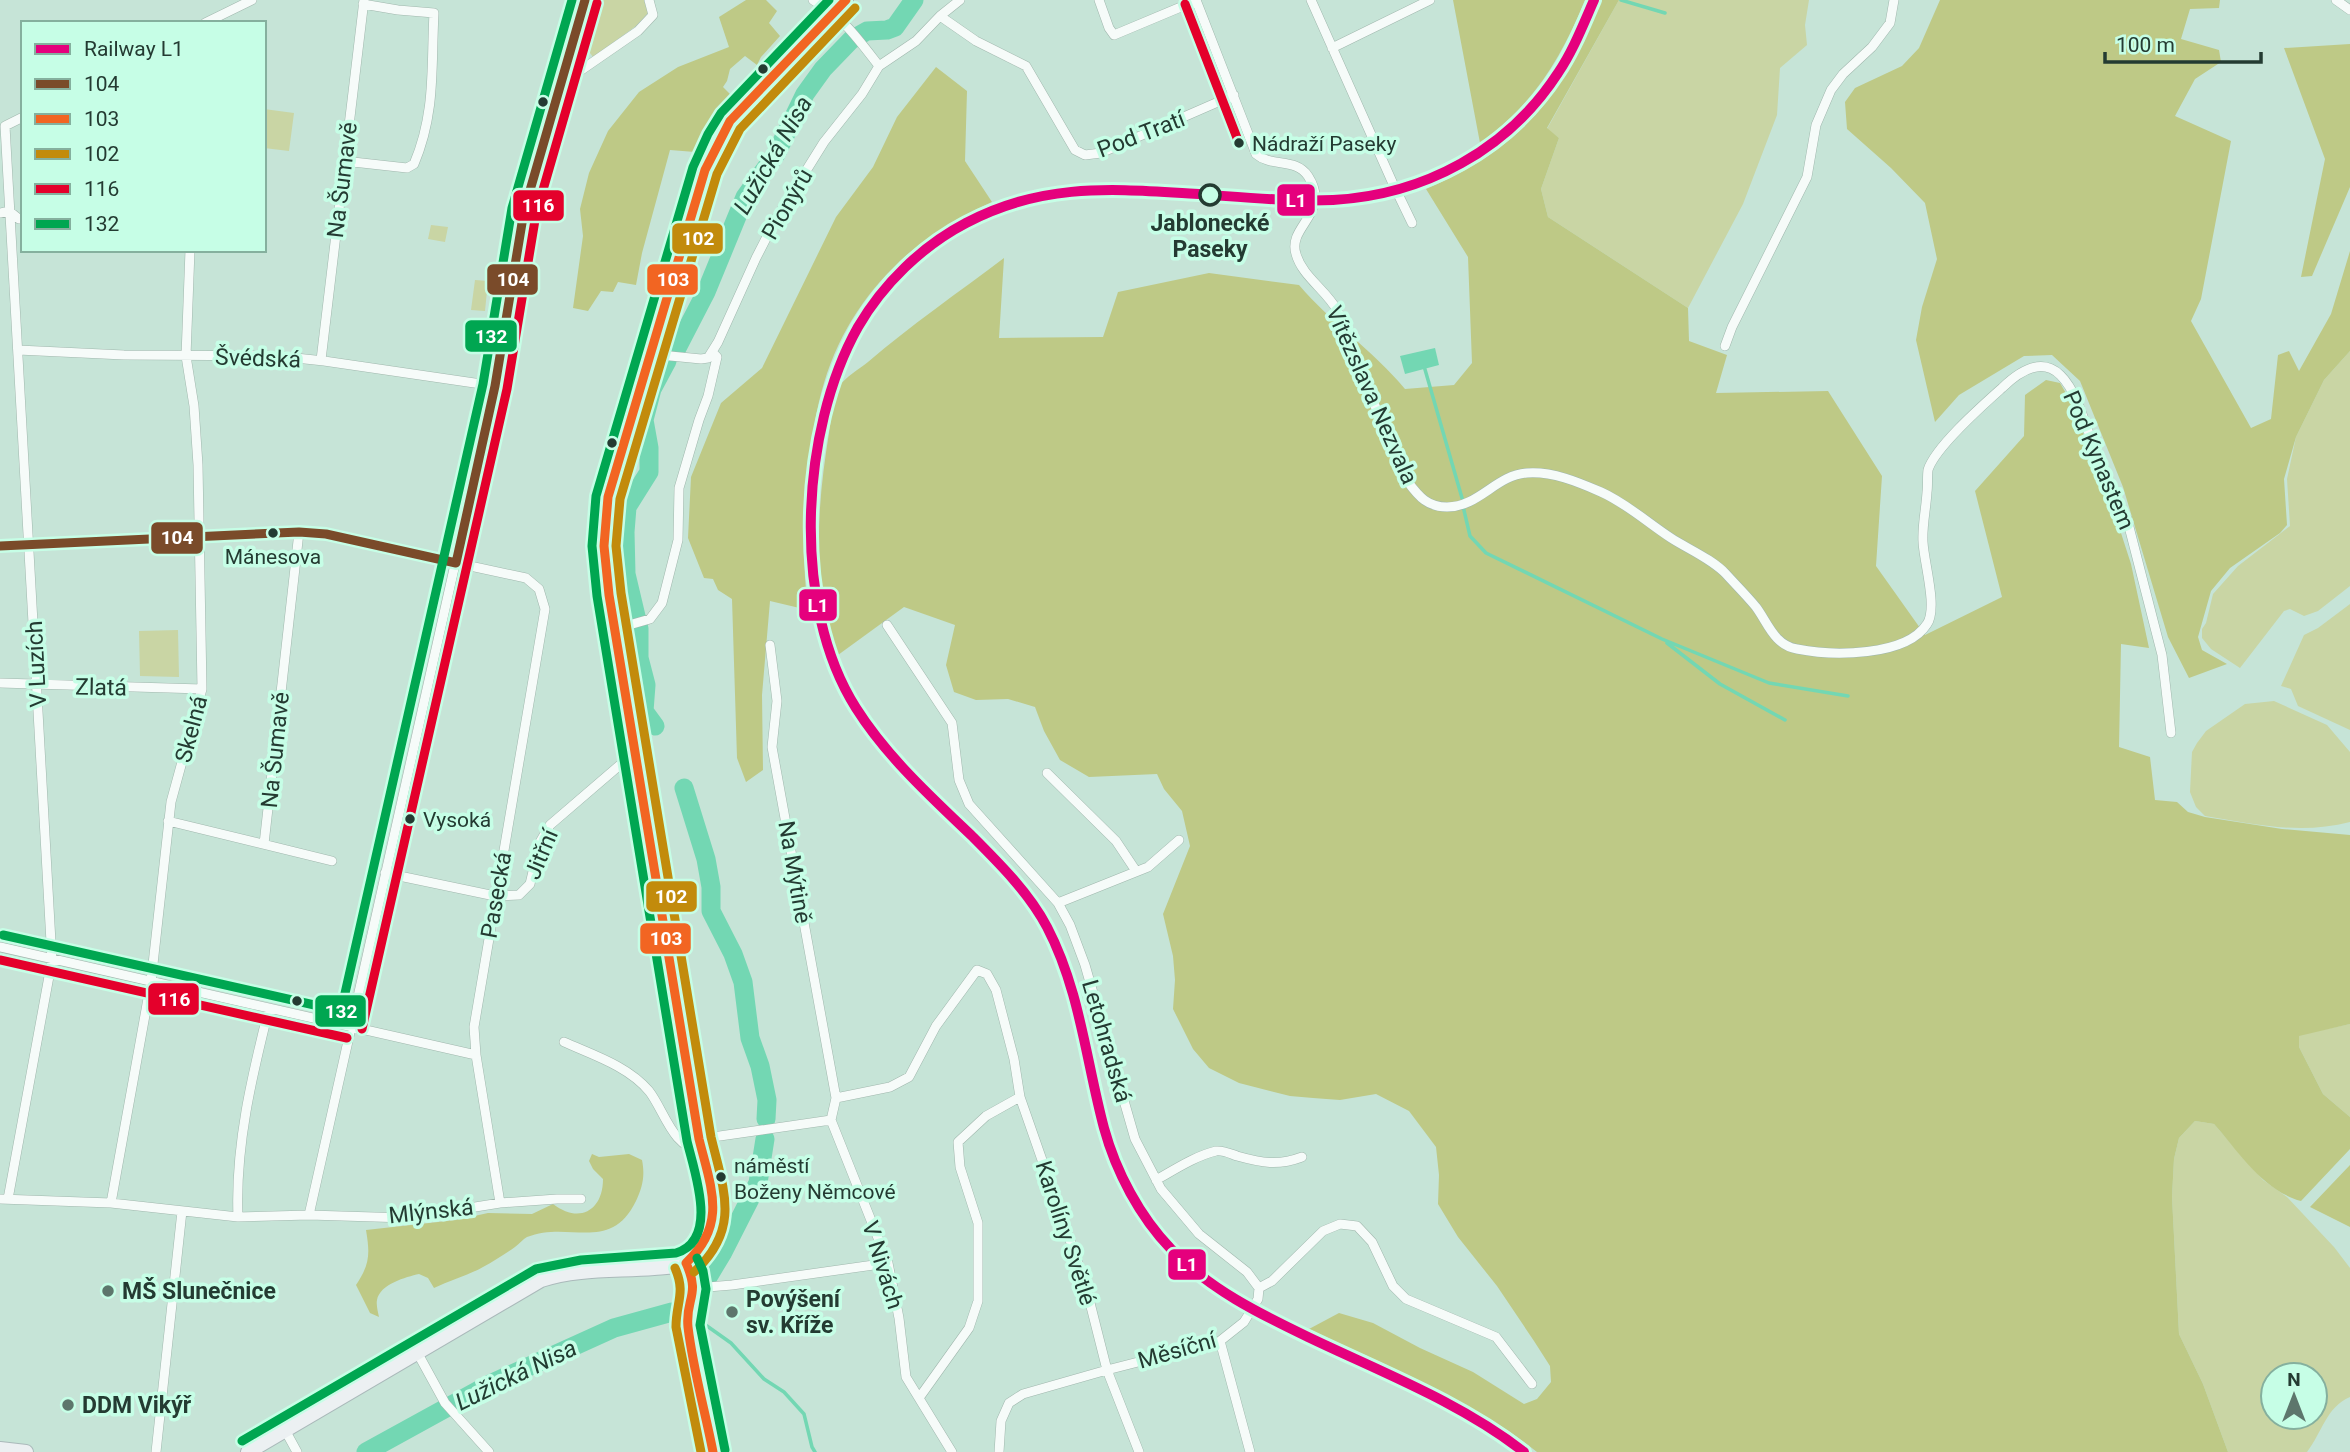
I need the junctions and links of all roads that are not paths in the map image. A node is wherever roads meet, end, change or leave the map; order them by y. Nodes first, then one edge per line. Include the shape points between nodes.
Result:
1 (252, 0) edge
2 (585, 0) edge
3 (649, 0) edge
4 (813, 0) edge
5 (846, 0) edge
6 (960, 0) edge
7 (1099, 0) edge
8 (1311, 0) edge
9 (1430, 0) edge
10 (1894, 0) edge
11 (2336, 0) edge
12 (1196, 1) edge
13 (364, 2) edge
14 (2350, 10) edge
15 (835, 13) junction
16 (940, 16) junction
17 (209, 21) edge
18 (1332, 48) junction
19 (879, 66) junction
20 (562, 81) junction
21 (1234, 95) junction
22 (21, 118) edge
23 (344, 161) junction
24 (1394, 186) dead end
25 (1399, 195) dead end
26 (5, 212) edge
27 (21, 219) edge
28 (1412, 223) dead end
29 (190, 252) edge
30 (1725, 346) dead end
31 (18, 350) junction
32 (712, 352) junction
33 (650, 354) junction
34 (186, 356) junction
35 (321, 360) junction
36 (495, 386) junction
37 (1554, 474) joint
38 (299, 532) junction
39 (200, 538) junction
40 (30, 545) junction
41 (0, 547) edge
42 (456, 563) junction
43 (887, 625) dead end
44 (621, 628) junction
45 (770, 645) dead end
46 (0, 683) edge
47 (38, 684) junction
48 (202, 690) junction
49 (2171, 733) dead end
50 (635, 752) junction
51 (1047, 772) dead end
52 (169, 821) junction
53 (1179, 840) dead end
54 (264, 844) junction
55 (332, 861) dead end
56 (1136, 871) junction
57 (385, 873) junction
58 (495, 896) junction
59 (1058, 903) junction
60 (0, 947) edge
61 (52, 960) junction
62 (151, 982) junction
63 (269, 1008) junction
64 (350, 1026) junction
65 (564, 1042) dead end
66 (476, 1055) junction
67 (1020, 1097) junction
68 (836, 1098) junction
69 (831, 1120) junction
70 (700, 1145) junction
71 (1302, 1157) dead end
72 (1156, 1180) junction
73 (4, 1199) edge
74 (581, 1199) dead end
75 (111, 1203) junction
76 (500, 1203) junction
77 (182, 1211) junction
78 (309, 1215) junction
79 (238, 1217) junction
80 (686, 1263) junction
81 (888, 1263) junction
82 (696, 1288) junction
83 (1259, 1288) junction
84 (1220, 1341) junction
85 (417, 1352) junction
86 (1107, 1370) junction
87 (1532, 1384) dead end
88 (919, 1398) junction
89 (285, 1430) junction
90 (0, 1450) edge
91 (26, 1452) edge
92 (156, 1452) edge
93 (248, 1452) edge
94 (297, 1452) edge
95 (489, 1452) edge
96 (713, 1452) edge
97 (952, 1452) edge
98 (999, 1452) edge
99 (1139, 1452) edge
100 (1250, 1452) edge

1 - 17 street
2 - 20 street
3 - 20 street via 653,15 638,31
4 - 15 street
5 - 15 main road
6 - 16 street, Pionýrů
7 - 12 street via 1114,35
8 - 18 street
9 - 18 street
10 - 30 street via 1889,23 1872,47 1830,90 1816,125 1807,177
11 - 14 street
12 - 21 street, Vítězslava Nezvala
13 - 23 street, Na Šumavě
13 - 23 street via 433,13 433,88 424,141 414,164 407,168
15 - 19 street
15 - 33 main road via 730,121 719,139 705,170
16 - 19 street, Pionýrů via 916,41
16 - 21 street, Pod Tratí via 976,41 1026,66 1075,150 1085,155 1101,153
18 - 24 street
19 - 32 street, Pionýrů via 776,219
20 - 36 street via 524,211
21 - 37 street, Vítězslava Nezvala via 1256,154 1269,162 1296,165 1311,182 1313,210 1297,237 1295,253 1337,310 1395,455 1418,495 1433,508 1458,508 1504,479 1525,473
22 - 26 street, V Luzích via 5,126
23 - 35 street, Na Šumavě
25 - 28 street
26 - 27 street
26 - 31 street, V Luzích
29 - 34 street, Skelná
31 - 34 street, Švédská
31 - 40 street, V Luzích
32 - 33 street via 701,359
32 - 44 street, Pionýrů via 717,357 679,488 678,540 662,603 644,623
33 - 44 main road via 605,516 604,546
34 - 35 street, Švédská
34 - 39 street, Skelná via 194,406
35 - 36 street, Švédská
36 - 42 street
37 - 49 street, Pod Kynastem via 1604,493 1724,571 1774,637 1786,645 1849,652 1891,648 1918,636 1929,621 1923,541 1928,470 1968,420 2011,378 2035,365 2056,371 2074,391 2098,459 2127,519 2162,655
38 - 39 street
38 - 42 street
38 - 54 street, Na Šumavě
39 - 40 street
39 - 48 street, Skelná
40 - 41 street
40 - 47 street, V Luzích
42 - 57 street
42 - 58 street, Pasecká via 526,578 544,599
43 - 59 street, Letohradská via 952,723 959,780 969,804
44 - 50 main road
45 - 68 street, Na Mýtině via 777,701 772,747
46 - 47 street, Zlatá
47 - 48 street, Zlatá
47 - 61 street, V Luzích
48 - 52 street, Skelná
50 - 58 street, Jitřní via 550,825 540,842 530,884 519,895
50 - 70 main road
51 - 56 street via 1116,841
52 - 54 street
52 - 62 street, Skelná
53 - 56 street via 1148,867
54 - 55 street
56 - 59 street
57 - 58 street, Jitřní
57 - 64 street
58 - 66 street, Pasecká via 474,1027
59 - 72 street, Letohradská via 1085,965 1135,1139
60 - 61 street
61 - 62 street
61 - 73 street, V Luzích
62 - 63 street
62 - 75 street, Skelná
63 - 64 street
63 - 79 street via 243,1128
64 - 66 street
64 - 78 street
65 - 70 street via 630,1075 648,1089 681,1140 691,1149
66 - 76 street, Pasecká
67 - 68 street, Karolíny Světlé via 996,990 987,974 977,970 936,1026 909,1077 890,1087
67 - 86 street, Karolíny Světlé via 1084,1283
67 - 88 street via 986,1116 958,1142 960,1167 978,1223 978,1301 969,1328
68 - 69 street, Na Mýtině
69 - 70 street
69 - 81 street, V Nivách
70 - 80 main road via 712,1193 712,1229
71 - 72 street via 1274,1164 1219,1150
72 - 83 street, Letohradská via 1199,1234 1247,1272
73 - 75 street, Mlýnská
74 - 76 street, Mlýnská
75 - 77 street, Mlýnská
76 - 78 street, Mlýnská via 407,1218
77 - 79 street, Mlýnská
77 - 92 street
78 - 79 street, Mlýnská
80 - 82 street
80 - 85 main road via 541,1280
81 - 82 street
81 - 88 street, V Nivách via 906,1377
82 - 96 street via 688,1326
83 - 84 street, Měsíční via 1258,1299 1244,1322
83 - 87 street via 1323,1231 1340,1224 1357,1226 1372,1242 1393,1286 1406,1299 1496,1337
84 - 86 street, Měsíční
84 - 100 street
85 - 89 main road
85 - 95 street via 445,1403
86 - 98 street, Měsíční via 1023,1394 1009,1403 1001,1421
86 - 99 street, Karolíny Světlé
88 - 97 street, V Nivách
89 - 93 main road
89 - 94 street
90 - 91 main road

